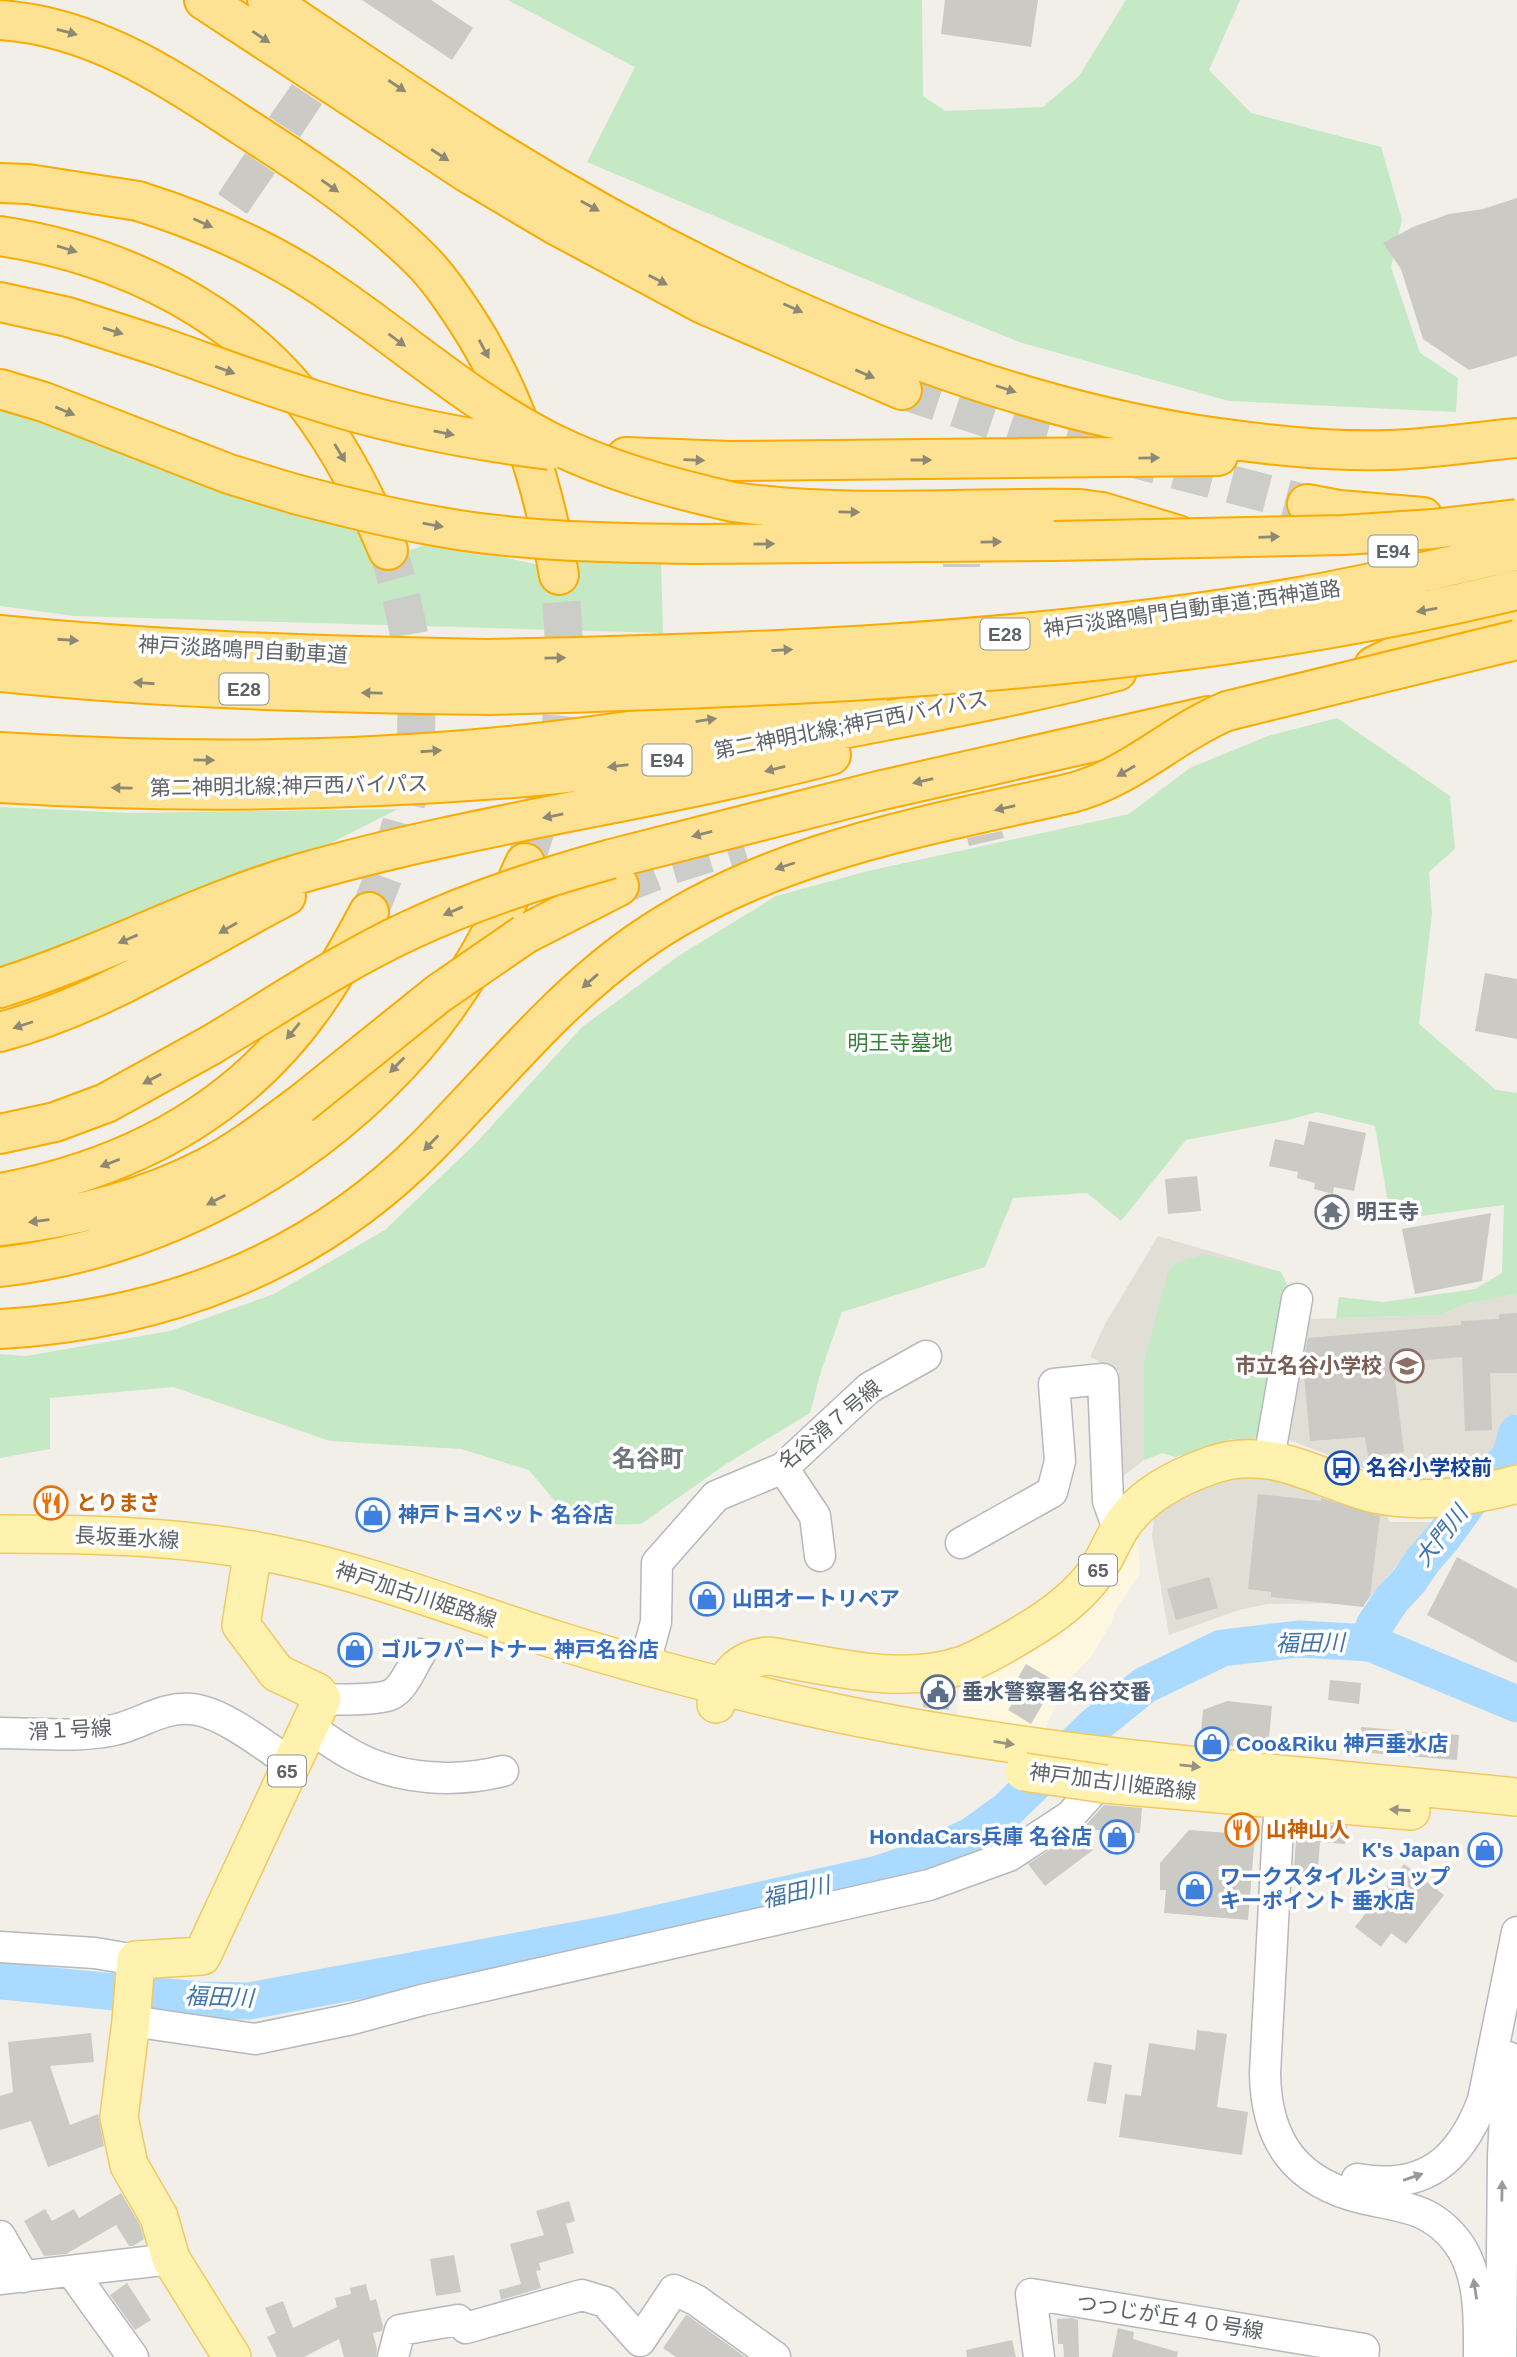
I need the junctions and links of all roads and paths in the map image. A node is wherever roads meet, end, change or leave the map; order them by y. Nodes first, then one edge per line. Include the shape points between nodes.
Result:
1 (204, 0) edge
2 (267, 0) edge
3 (0, 20) edge
4 (0, 183) edge
5 (0, 236) edge
6 (0, 302) edge
7 (0, 389) edge
8 (902, 390) tunnel mouth
9 (1517, 438) edge
10 (1388, 450) junction
11 (1307, 504) tunnel mouth
12 (1517, 507) edge
13 (1517, 517) edge
14 (1054, 525) junction
15 (1517, 538) edge
16 (388, 550) tunnel mouth
17 (1517, 551) edge
18 (559, 575) tunnel mouth
19 (1517, 590) edge
20 (1517, 604) edge
21 (1276, 609) junction
22 (0, 635) edge
23 (1517, 640) edge
24 (0, 672) edge
25 (1100, 675) junction
26 (488, 677) junction
27 (1228, 715) junction
28 (0, 752) edge
29 (25, 774) edge
30 (448, 836) junction
31 (524, 863) tunnel mouth
32 (615, 872) junction
33 (369, 912) tunnel mouth
34 (0, 988) edge
35 (0, 1032) edge
36 (0, 1134) edge
37 (0, 1193) edge
38 (0, 1226) edge
39 (0, 1267) edge
40 (1297, 1299) dead end
41 (0, 1329) edge
42 (926, 1356) dead end
43 (1269, 1459) junction
44 (783, 1468) junction
45 (1494, 1489) edge
46 (1119, 1531) junction
47 (0, 1534) edge
48 (961, 1543) dead end
49 (0, 1556) edge
50 (820, 1556) dead end
51 (251, 1561) junction
52 (420, 1654) dead end
53 (644, 1666) junction
54 (718, 1697) junction
55 (315, 1713) junction
56 (0, 1733) edge
57 (290, 1763) junction
58 (503, 1771) dead end
59 (1114, 1771) junction
60 (1283, 1787) junction
61 (1517, 1797) edge
62 (1517, 1819) edge
63 (1517, 1932) edge
64 (0, 1947) edge
65 (136, 1960) junction
66 (1517, 1978) edge
67 (1269, 2011) junction
68 (131, 2021) junction
69 (0, 2236) edge
70 (171, 2259) junction
71 (72, 2272) junction
72 (12, 2278) edge
73 (133, 2357) edge
74 (232, 2357) edge
75 (393, 2357) edge
76 (775, 2357) edge
77 (1039, 2357) edge
78 (1363, 2357) edge
79 (1479, 2357) edge
80 (1501, 2357) edge

1 -> 8 highway via 554,225 703,303
2 -> 10 highway via 472,136 586,205 761,294 847,331 1009,391 1095,414 1239,441
3 -> 18 highway via 79,36 153,68 352,201 423,262 452,297 503,384 540,481
4 -> 14 highway, bridge via 138,201 246,242 341,298 459,386 551,442 647,480 733,502 788,509
5 -> 16 highway via 111,263 214,317 250,346 314,412 363,493
6 -> 10 highway, bridge via 68,317 316,401 442,433 556,451 730,461
7 -> 14 highway, bridge via 295,494 436,526 506,536 695,544
9 - 10 highway
11 - 13 highway via 1389,515
12 - 21 highway, 第二神明北線;神戸西バイパス / E94, bridge
14 -> 13 highway, bridge via 1208,539 1433,529
15 - 21 highway, 第二神明北線;神戸西バイパス / E94, bridge
26 -> 17 highway, 神戸淡路鳴門自動車道;西神道路 / E28, bridge via 658,656 827,648 1154,618 1311,595
19 -> 26 highway, 神戸淡路鳴門自動車道;西神道路 / E28, bridge via 1307,631 1004,671 830,684
20 - 27 highway via 1311,693
21 - 25 highway, 第二神明北線;神戸西バイパス / E94
29 -> 21 highway, 第二神明北線;神戸西バイパス / E94 via 369,756 656,728 940,680
22 -> 26 highway, 神戸淡路鳴門自動車道 / E28 via 285,653
23 - 27 highway, bridge
26 -> 24 highway, 神戸淡路鳴門自動車道 / E28 via 351,693
25 -> 29 highway, 第二神明北線;神戸西バイパス / E94 via 799,737 662,761 528,777 240,790
25 -> 30 highway via 780,768
27 -> 32 highway, bridge via 866,794
27 -> 41 highway, bridge via 1186,730 1104,783 887,835 732,887 635,944 587,982 425,1149 339,1220 296,1247 249,1272 149,1307 97,1320
28 - 29 highway
30 -> 34 highway via 245,890
30 -> 35 highway via 306,886 132,981
31 -> 39 highway via 493,931 445,1006 417,1044 331,1126 286,1160 192,1213 84,1251
32 -> 36 highway, bridge via 501,892 408,931 106,1103 54,1122
32 -> 38 highway, bridge via 438,994 300,1105 207,1168 107,1207
33 -> 37 highway via 317,1001 282,1045 206,1112 161,1140 86,1172
40 - 43 street
42 - 44 street, 名谷滑７号線 via 869,1388
43 - 45 main road, 65 via 1375,1494 1401,1497
43 - 46 main road, 65 via 1229,1460 1179,1479 1138,1504
44 - 50 street via 815,1516
44 - 53 street, 名谷滑７号線 via 716,1496 657,1563 656,1622
46 - 48 street via 1108,1501 1103,1379 1054,1384 1060,1461 1052,1493
46 - 54 main road, 65 via 1080,1592 1048,1618 965,1664 895,1675 756,1657 742,1664
47 - 51 main road, 長坂垂水線 via 128,1536
49 - 51 main road, 長坂垂水線
51 - 53 main road, 神戸加古川姫路線 via 374,1580
51 - 54 main road, 神戸加古川姫路線 via 578,1670
51 - 55 main road via 241,1625 277,1673 317,1692
52 - 55 street via 390,1695 335,1700
53 - 54 main road, 神戸加古川姫路線
54 - 59 main road, 神戸加古川姫路線, bridge via 830,1735
55 - 57 main road, 65
55 - 58 street via 355,1757 396,1773 443,1778
56 - 57 street, 滑１号線 via 94,1733 116,1730 165,1710 193,1709 229,1723
57 - 65 main road, 65 via 202,1956
59 - 60 main road, 神戸加古川姫路線
59 - 68 street via 1070,1815 1009,1856 929,1885 256,2039
60 - 61 main road, 神戸加古川姫路線
62 -> 60 main road, 神戸加古川姫路線
60 - 67 street
67 -> 63 street via 1273,2085 1286,2123 1299,2142 1334,2171 1354,2179 1396,2183 1416,2178 1449,2156 1475,2122
64 - 65 street
65 - 68 main road
80 -> 66 street via 1506,2079
79 -> 67 street via 1475,2284 1459,2244 1447,2230 1417,2209 1325,2185 1293,2160 1279,2142 1266,2099
68 - 70 main road via 119,2117 129,2165 159,2217
69 - 72 street
70 - 71 street
70 - 74 main road
71 - 72 street
71 - 73 street
75 - 76 street via 400,2330 458,2320 466,2328 582,2295 605,2302 640,2341 674,2290 696,2300
77 - 78 street, つつじが丘４０号線 via 1031,2294 1363,2349

